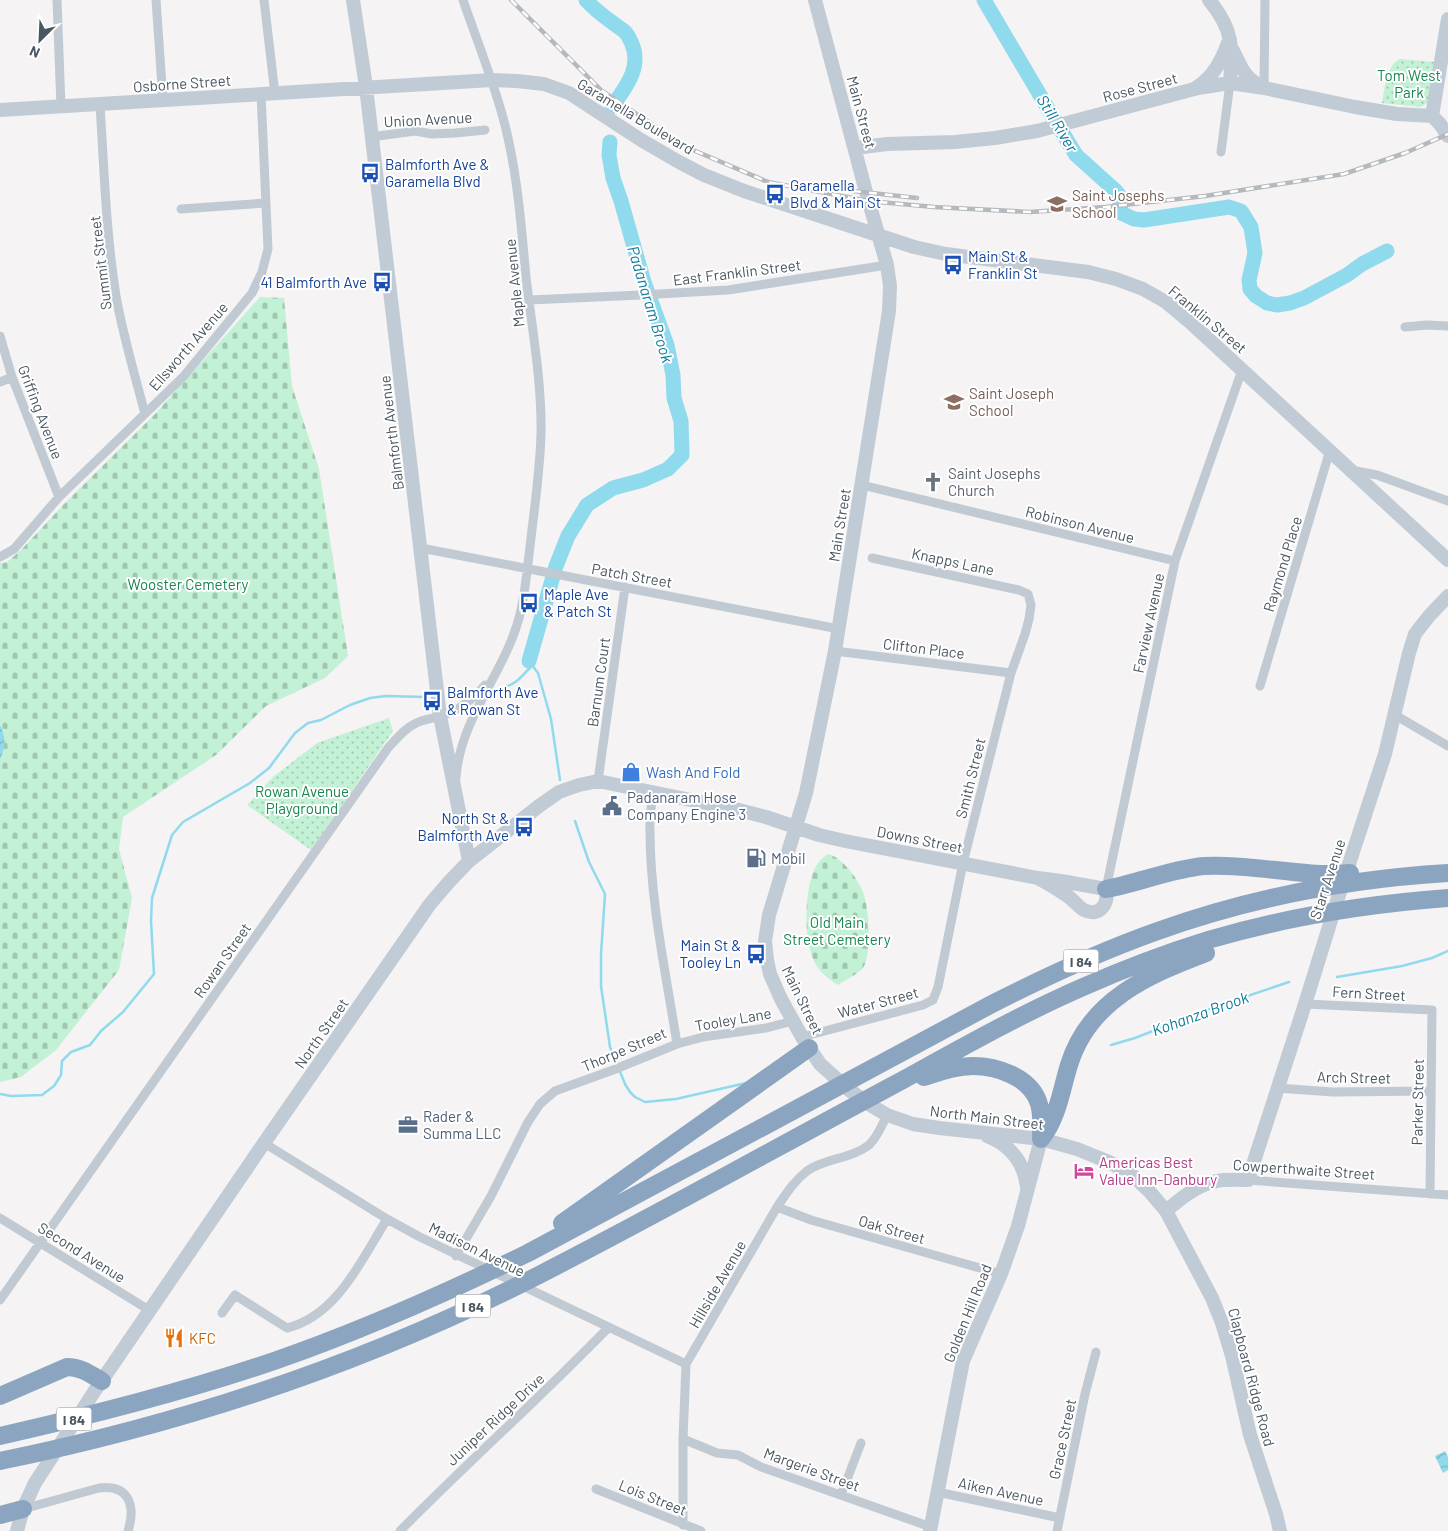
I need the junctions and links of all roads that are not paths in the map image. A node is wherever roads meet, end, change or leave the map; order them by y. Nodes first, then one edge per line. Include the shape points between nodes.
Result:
1 (57, 0) edge
2 (156, 0) edge
3 (264, 0) edge
4 (353, 0) edge
5 (463, 0) edge
6 (815, 0) edge
7 (1209, 0) edge
8 (1265, 0) edge
9 (1448, 19) edge
10 (1231, 43) junction
11 (492, 80) junction
12 (1230, 83) junction
13 (366, 87) junction
14 (1264, 88) junction
15 (1192, 90) junction
16 (268, 94) junction
17 (163, 100) junction
18 (100, 105) junction
19 (61, 107) junction
20 (0, 110) edge
21 (1432, 116) junction
22 (485, 130) dead end
23 (1448, 136) edge
24 (371, 137) junction
25 (855, 148) junction
26 (1221, 152) dead end
27 (265, 202) junction
28 (181, 209) dead end
29 (879, 236) junction
30 (887, 265) junction
31 (529, 300) junction
32 (1448, 326) edge
33 (1405, 327) dead end
34 (0, 336) edge
35 (1242, 370) junction
36 (12, 377) junction
37 (0, 382) edge
38 (146, 414) junction
39 (1330, 450) junction
40 (1351, 470) junction
41 (862, 485) junction
42 (59, 497) junction
43 (1448, 501) edge
44 (421, 548) junction
45 (0, 557) edge
46 (872, 558) dead end
47 (1448, 560) edge
48 (1175, 562) junction
49 (527, 569) junction
50 (625, 587) junction
51 (1028, 594) joint
52 (1448, 596) edge
53 (839, 629) junction
54 (835, 651) junction
55 (497, 672) junction
56 (1010, 673) junction
57 (1260, 686) dead end
58 (1395, 715) junction
59 (440, 716) junction
60 (1448, 746) edge
61 (598, 781) junction
62 (456, 791) junction
63 (653, 792) junction
64 (796, 826) junction
65 (469, 861) junction
66 (962, 863) junction
67 (1448, 873) edge
68 (1038, 878) junction
69 (1314, 882) junction
70 (1106, 889) junction
71 (1448, 898) edge
72 (1304, 917) junction
73 (933, 1000) joint
74 (1305, 1004) junction
75 (1432, 1010) joint
76 (793, 1021) junction
77 (805, 1043) junction
78 (677, 1044) junction
79 (888, 1088) junction
80 (1278, 1088) junction
81 (1431, 1091) junction
82 (887, 1115) junction
83 (976, 1132) junction
84 (1041, 1139) junction
85 (264, 1143) junction
86 (1248, 1180) junction
87 (1430, 1194) junction
88 (1027, 1195) junction
89 (1448, 1195) edge
90 (777, 1207) junction
91 (1166, 1210) junction
92 (0, 1218) edge
93 (387, 1219) junction
94 (40, 1242) junction
95 (459, 1257) junction
96 (1001, 1274) junction
97 (439, 1294) junction
98 (0, 1300) edge
99 (149, 1310) junction
100 (222, 1313) dead end
101 (608, 1327) junction
102 (1096, 1352) dead end
103 (686, 1364) junction
104 (102, 1381) junction
105 (0, 1396) edge
106 (0, 1436) edge
107 (683, 1439) junction
108 (861, 1443) dead end
109 (8, 1460) edge
110 (596, 1488) dead end
111 (937, 1492) junction
112 (841, 1495) junction
113 (23, 1509) junction
114 (0, 1514) edge
115 (1060, 1518) junction
116 (683, 1525) junction
117 (931, 1529) edge
118 (17, 1531) edge
119 (128, 1531) edge
120 (400, 1531) edge
121 (701, 1531) edge
122 (1057, 1531) edge
123 (1280, 1531) edge

1 - 19 street
2 - 17 street
3 - 16 street, Ellsworth Avenue
4 - 13 main road, Balmforth Avenue
5 - 11 street, Maple Avenue
6 - 25 main road, Main Street
7 - 10 main road via 1225,23
8 - 14 street
9 - 21 main road
10 - 12 main road
10 - 14 main road via 1245,74
10 - 15 main road via 1212,74
11 - 13 main road, Garamella Boulevard
11 - 29 main road, Garamella Boulevard via 544,84 570,93 641,140 704,176
11 - 31 street, Maple Avenue via 510,146
12 - 14 main road, Rose Street
12 - 15 main road, Rose Street
12 - 26 street
13 - 16 main road, Osborne Street
13 - 24 main road, Balmforth Avenue
14 - 21 main road, Rose Street via 1397,114
15 - 25 main road, Rose Street via 1037,131 955,142
16 - 17 main road, Osborne Street
16 - 27 street, Ellsworth Avenue
17 - 18 main road, Osborne Street
18 - 19 main road, Osborne Street
18 - 38 street, Summit Street via 116,294 123,334
19 - 20 main road, Osborne Street
21 - 23 main road
22 - 24 street, Union Avenue via 432,134 415,131
24 - 44 main road, Balmforth Avenue
25 - 29 main road, Main Street
27 - 28 street
27 - 38 street, Ellsworth Avenue via 268,249 252,293 183,377
29 - 30 main road, Main Street
29 - 35 main road, Franklin Street via 946,254 1088,272 1125,282 1166,302
30 - 31 street, East Franklin Street via 728,290
30 - 41 main road, Main Street via 889,311
31 - 49 street, Maple Avenue via 541,433
32 - 33 street
34 - 36 street, Griffing Avenue
35 - 39 main road, Franklin Street
35 - 48 street, Farview Avenue
36 - 37 street
36 - 42 street, Griffing Avenue
38 - 42 street, Ellsworth Avenue
39 - 40 main road, Franklin Street
39 - 57 street, Raymond Place
40 - 43 street via 1377,475
40 - 47 main road, Franklin Street
41 - 48 street, Robinson Avenue
41 - 53 main road, Main Street
42 - 45 street, Ellsworth Avenue via 14,550
44 - 49 street, Patch Street
44 - 59 main road, Balmforth Avenue
46 - 51 street, Knapps Lane
48 - 70 street, Farview Avenue
49 - 50 street, Patch Street
49 - 55 street, Rowan Street via 521,611
50 - 53 street, Patch Street
50 - 61 street, Barnum Court
51 - 56 street, Smith Street via 1031,604 1029,619
52 - 58 main road, Starr Avenue via 1415,634
53 - 54 main road, Main Street
54 - 56 street, Clifton Place
54 - 64 main road, Main Street via 806,793
55 - 59 street, Rowan Street via 476,696 460,708
55 - 62 street, Rowan Street via 461,748
56 - 66 street, Smith Street
58 - 60 street
58 - 74 main road, Starr Avenue
59 - 62 main road, Balmforth Avenue
59 - 94 street, Rowan Street via 421,721 402,732 388,748
61 - 63 main road, North Street
61 - 65 main road, North Street via 559,792
62 - 65 main road, Balmforth Avenue
63 - 64 main road, North Street via 736,809
63 - 78 street, Thorpe Street via 651,864
64 - 66 main road, Downs Street via 828,837
64 - 76 main road, Main Street via 768,915 766,941 770,974
65 - 85 main road, North Street via 430,904
66 - 68 main road, Downs Street
66 - 73 street, Smith Street
67 - 69 highway via 1423,870 1333,875
68 - 70 main road, Downs Street
68 - 70 main road, Downs Street via 1089,912 1102,908 1106,902
69 - 70 highway via 1238,867 1203,866
69 - 97 highway, I 84 via 1114,948 1032,983 528,1253
71 - 72 highway, I 84
72 - 79 highway, I 84 via 1210,940 1124,970 1043,1005
72 - 84 highway via 1162,970 1118,996 1094,1019 1076,1048 1056,1113
73 - 77 street, Water Street
74 - 75 street, Fern Street
74 - 80 main road, Starr Avenue
75 - 81 street, Parker Street
76 - 77 main road, Main Street
76 - 78 street, Tooley Lane
77 - 82 main road, North Main Street via 831,1074
77 - 97 highway via 582,1210
78 - 95 street, Thorpe Street via 555,1091 540,1104
79 - 84 highway via 958,1068 973,1066 1003,1072 1020,1080 1034,1093 1041,1113
79 - 109 highway, I 84 via 563,1262 496,1296 368,1352 202,1410
80 - 81 street, Arch Street via 1333,1092
80 - 86 main road, Starr Avenue
81 - 87 street, Parker Street
82 - 83 main road, North Main Street via 912,1124
82 - 90 street, Hillside Avenue via 869,1145 808,1170
83 - 84 main road, North Main Street
83 - 88 main road via 1009,1148 1024,1170
84 - 88 main road, Golden Hill Road
84 - 91 main road, North Main Street via 1094,1155 1131,1174
85 - 93 street, Madison Avenue
85 - 99 main road, North Street
86 - 87 street, Cowperthwaite Street
86 - 91 main road, Cowperthwaite Street via 1217,1181 1203,1186
87 - 89 street, Cowperthwaite Street
88 - 96 main road, Golden Hill Road
90 - 96 street, Oak Street via 811,1220
90 - 103 street, Hillside Avenue
91 - 123 main road, Clapboard Ridge Road via 1222,1323 1250,1435
92 - 94 street, Second Avenue
93 - 95 street, Madison Avenue
93 - 100 street via 343,1288 325,1309 312,1318 287,1328 235,1295
94 - 98 street, Rowan Street
94 - 99 street, Second Avenue
95 - 101 street, Madison Avenue
96 - 111 main road, Golden Hill Road via 963,1361
97 - 106 highway, I 84 via 360,1329 276,1360 193,1386
99 - 104 main road, North Street
101 - 103 street, Madison Avenue
101 - 120 street, Juniper Ridge Drive
102 - 115 street, Grace Street
103 - 107 street, Hillside Avenue
104 - 105 highway via 84,1370 68,1367
104 - 113 main road, North Street via 35,1483
107 - 112 street, Margerie Street via 717,1453 738,1455
107 - 116 street, Hillside Avenue
108 - 112 street
110 - 116 street, Lois Street
111 - 115 street, Aiken Avenue
111 - 117 main road, Golden Hill Road
112 - 117 street, Margerie Street
113 - 114 highway
113 - 118 main road, North Street
113 - 119 street via 111,1486 125,1494 132,1508
115 - 122 street, Grace Street
116 - 121 street, Lois Street

